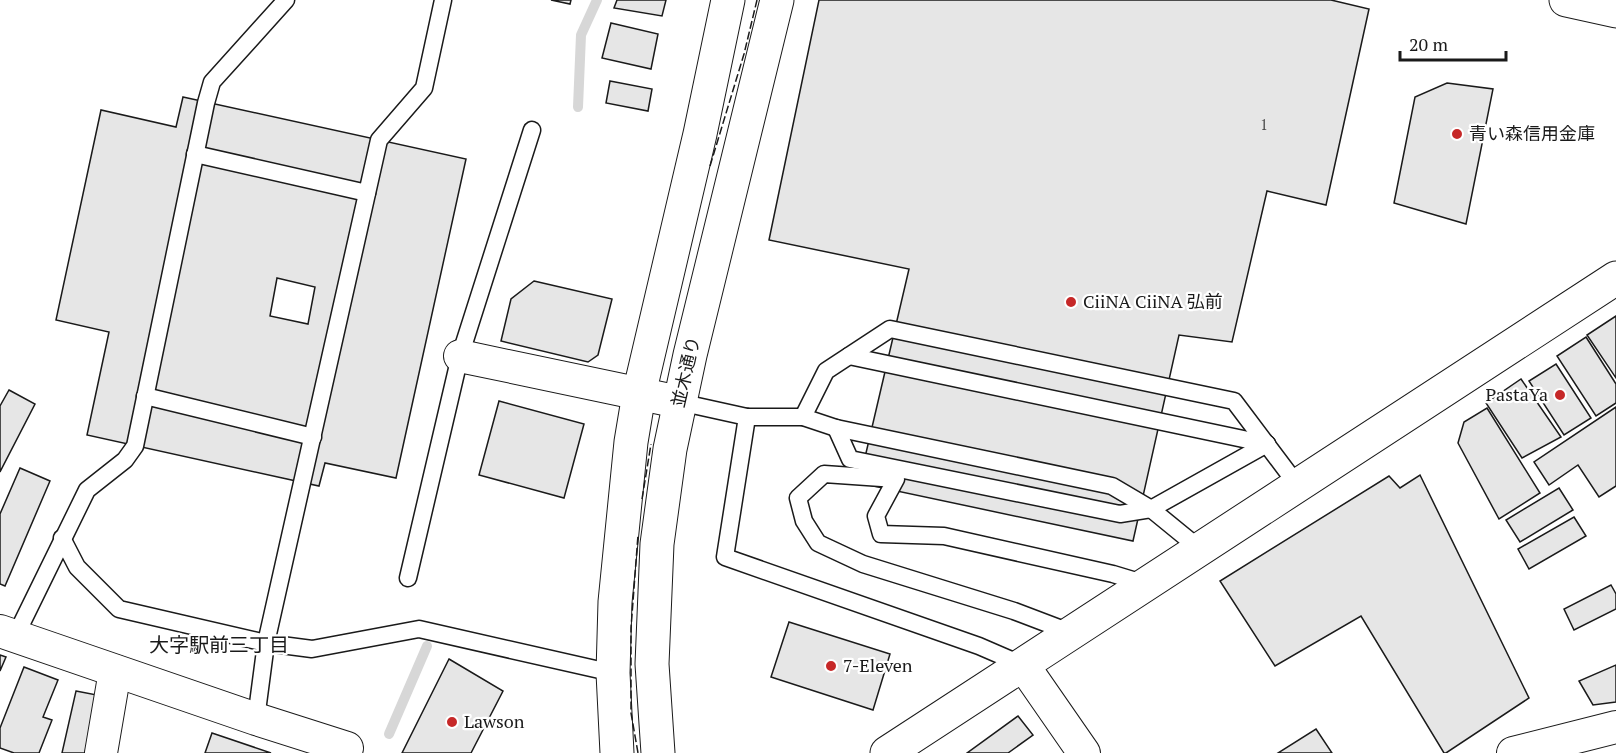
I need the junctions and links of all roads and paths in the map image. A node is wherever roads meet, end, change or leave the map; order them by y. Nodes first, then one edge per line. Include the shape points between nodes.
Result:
1 (286, 0) edge
2 (443, 0) edge
3 (728, 0) edge
4 (777, 0) edge
5 (1566, 0) edge
6 (1616, 11) edge
7 (532, 130) dead end
8 (195, 154) junction
9 (367, 193) junction
10 (1616, 278) edge
11 (849, 356) junction
12 (460, 357) junction
13 (639, 394) junction
14 (145, 396) junction
15 (679, 402) junction
16 (747, 417) junction
17 (803, 417) junction
18 (836, 428) junction
19 (313, 437) junction
20 (1267, 444) junction
21 (1298, 486) junction
22 (1150, 509) junction
23 (62, 538) junction
24 (1200, 549) junction
25 (408, 578) dead end
26 (1146, 584) junction
27 (1072, 633) junction
28 (7, 634) edge
29 (266, 643) junction
30 (1023, 664) junction
31 (115, 671) junction
32 (613, 673) junction
33 (256, 719) junction
34 (1616, 727) edge
35 (101, 753) edge
36 (345, 753) edge
37 (617, 753) edge
38 (657, 753) edge
39 (886, 753) edge
40 (1084, 753) edge
41 (1513, 753) edge

1 - 8 lane via 212,82
2 - 9 lane via 424,88 379,140
3 - 13 street
4 - 15 street, 並木通り
5 - 6 street
7 - 12 lane
8 - 9 lane
8 - 14 lane
9 - 19 lane
10 - 21 street
11 - 17 lane via 826,371
11 - 20 lane
11 - 20 lane via 890,329 1212,396 1234,401
12 - 13 street
12 - 25 lane
13 - 15 street
13 - 32 street via 615,602
14 - 19 lane
14 - 23 lane via 135,446 125,460 87,490
15 - 16 lane
15 - 38 street, 並木通り via 657,544 652,664
16 - 17 lane
16 - 30 lane via 725,557
17 - 18 lane
18 - 22 lane via 1112,486
18 - 22 lane via 850,459 1120,514
19 - 29 lane
20 - 21 lane
20 - 22 lane
21 - 24 street
22 - 24 lane
23 - 28 lane
23 - 29 lane via 77,567 119,609
24 - 26 street
26 - 27 street
26 - 27 lane via 944,536 881,534 876,516 897,479 824,474 798,498 804,521 818,543 863,564
27 - 30 street
28 - 31 street
29 - 32 lane via 312,649 419,629
29 - 33 lane
30 - 39 street
30 - 40 street
31 - 33 street
31 - 35 street
32 - 37 street
33 - 36 street via 347,748
34 - 41 street

